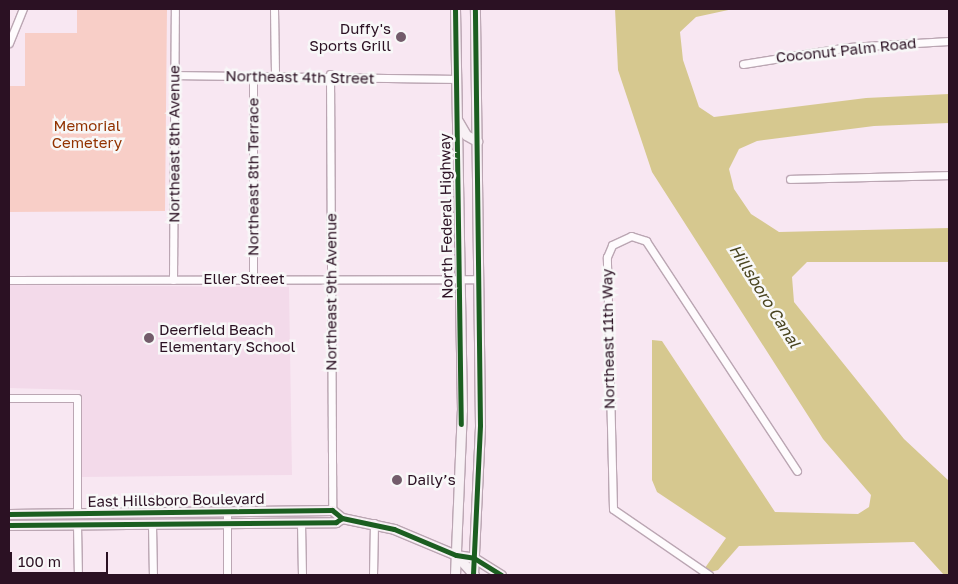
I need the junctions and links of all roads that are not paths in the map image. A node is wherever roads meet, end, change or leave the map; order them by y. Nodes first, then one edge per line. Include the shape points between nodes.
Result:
1 (23, 9) edge
2 (175, 9) edge
3 (274, 9) edge
4 (456, 9) edge
5 (471, 9) edge
6 (475, 13) edge
7 (949, 41) edge
8 (9, 43) edge
9 (743, 64) dead end
10 (330, 74) junction
11 (174, 75) junction
12 (275, 75) junction
13 (253, 76) junction
14 (456, 79) junction
15 (457, 118) junction
16 (477, 141) junction
17 (949, 175) edge
18 (790, 178) dead end
19 (253, 279) junction
20 (331, 279) junction
21 (460, 279) junction
22 (479, 279) junction
23 (9, 280) edge
24 (174, 280) junction
25 (9, 398) edge
26 (797, 471) dead end
27 (332, 510) junction
28 (226, 513) junction
29 (9, 514) edge
30 (77, 514) junction
31 (116, 514) junction
32 (342, 518) junction
33 (302, 523) junction
34 (374, 523) junction
35 (227, 524) junction
36 (9, 525) edge
37 (77, 525) junction
38 (102, 525) junction
39 (152, 525) junction
40 (456, 555) junction
41 (474, 558) junction
42 (78, 575) edge
43 (152, 575) edge
44 (227, 575) edge
45 (302, 575) edge
46 (373, 575) edge
47 (455, 575) edge
48 (474, 575) edge
49 (501, 575) edge
50 (709, 575) edge

1 - 8 street
2 - 11 street, Northeast 8th Avenue
3 - 12 street
4 - 14 main road, North Federal Highway
5 - 6 main road
6 - 16 main road
7 - 9 street, Coconut Palm Road via 841,48
10 - 12 street, Northeast 4th Street
10 - 14 street, Northeast 4th Street
10 - 20 street, Northeast 9th Avenue
11 - 13 street, Northeast 4th Street
11 - 24 street, Northeast 8th Avenue
12 - 13 street, Northeast 4th Street
13 - 19 street, Northeast 8th Terrace
14 - 15 main road, North Federal Highway
15 - 16 main road via 466,135
15 - 21 main road, North Federal Highway
16 - 22 main road
17 - 18 street
19 - 20 street, Eller Street
19 - 24 street, Eller Street
20 - 21 street, Eller Street
20 - 27 street, Northeast 9th Avenue
21 - 22 street, Eller Street
21 - 40 main road, North Federal Highway via 461,424
22 - 41 main road via 480,425
23 - 24 street, Eller Street
25 - 30 street via 77,398
26 - 50 street, Northeast 11th Way via 646,241 631,236 612,245 606,257 613,509
27 - 28 main road, East Hillsboro Boulevard
27 - 32 main road, East Hillsboro Boulevard
28 - 31 main road, East Hillsboro Boulevard
28 - 35 street
29 - 30 main road, East Hillsboro Boulevard
30 - 31 main road, East Hillsboro Boulevard
31 - 38 main road
32 - 33 main road, East Hillsboro Boulevard via 336,522
32 - 34 main road, East Hillsboro Boulevard
33 - 35 main road, East Hillsboro Boulevard
33 - 45 street
34 - 40 main road, East Hillsboro Boulevard
34 - 46 street
35 - 39 main road, East Hillsboro Boulevard
35 - 44 street
36 - 37 main road, East Hillsboro Boulevard
37 - 38 main road, East Hillsboro Boulevard
37 - 42 street
38 - 39 main road, East Hillsboro Boulevard
39 - 43 street
40 - 41 main road, East Hillsboro Boulevard
40 - 47 main road, North Federal Highway
40 - 48 main road, East Hillsboro Boulevard
41 - 48 main road
41 - 49 main road, East Hillsboro Boulevard

